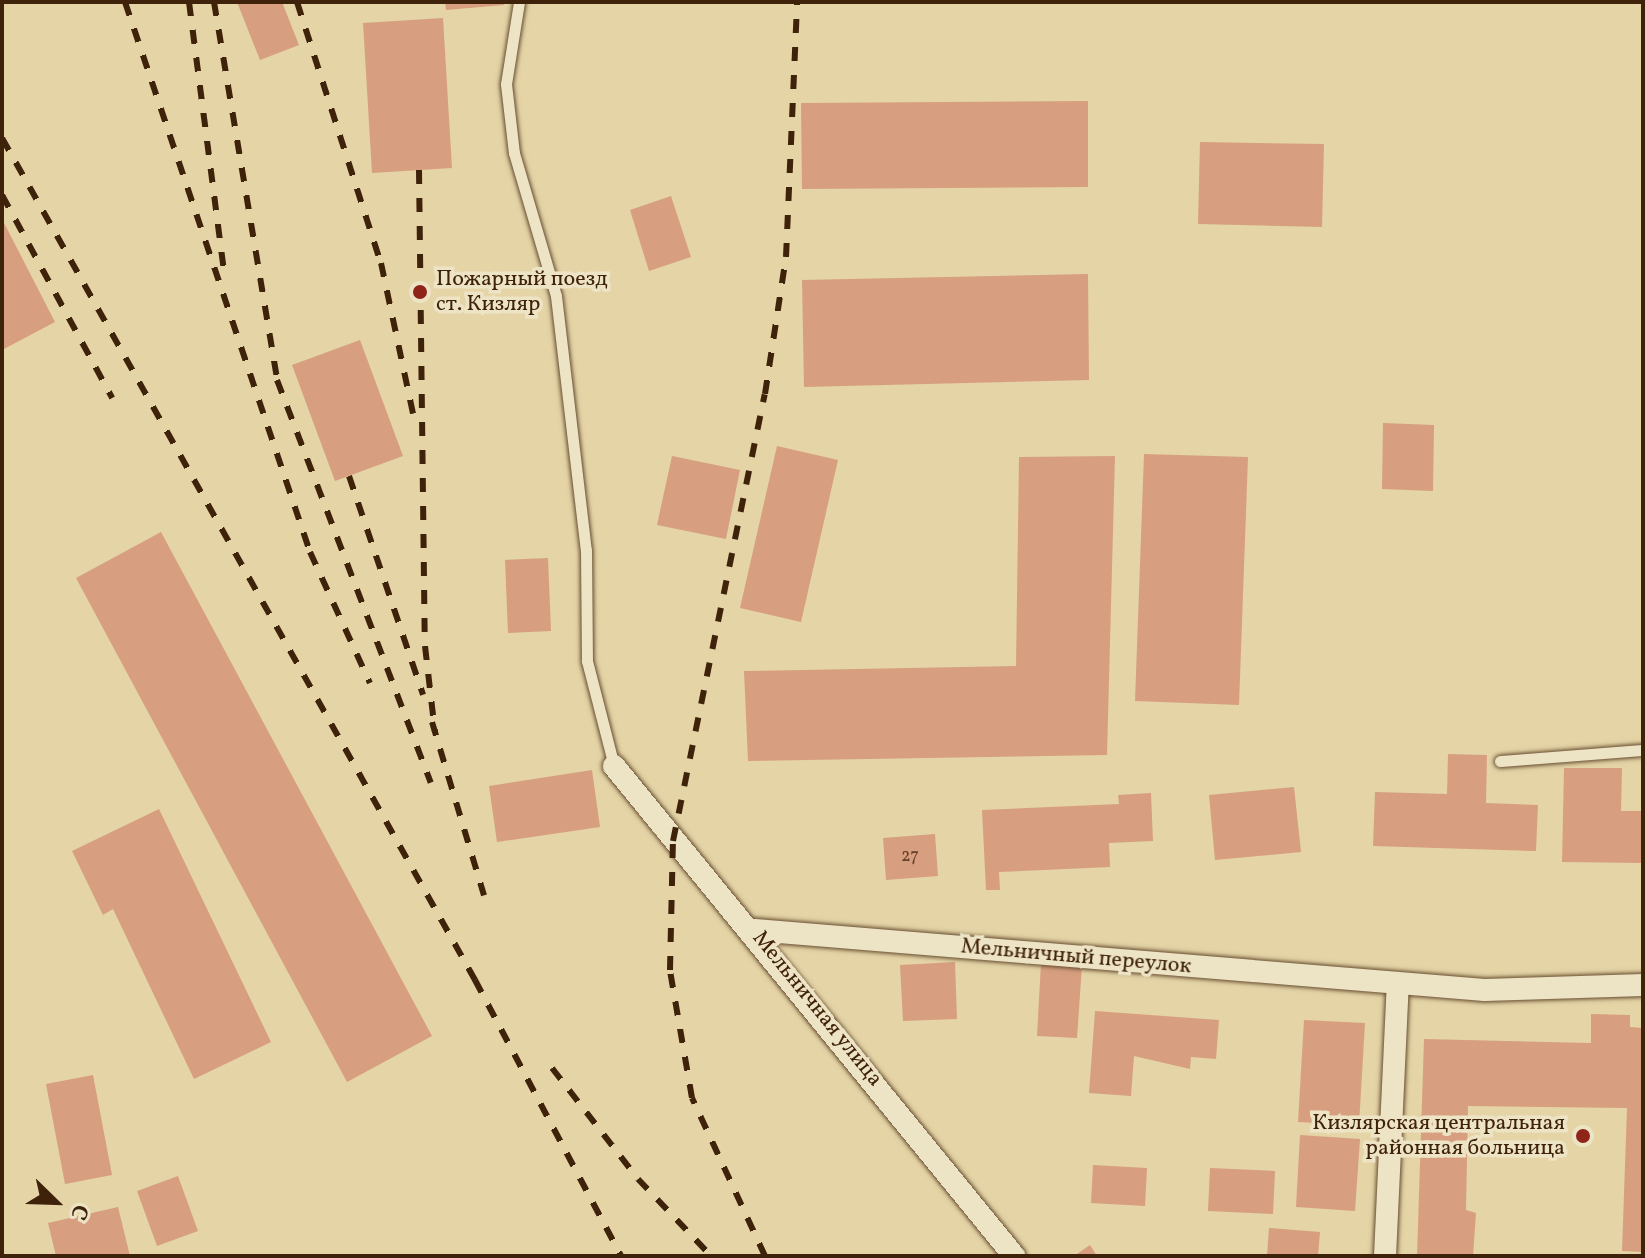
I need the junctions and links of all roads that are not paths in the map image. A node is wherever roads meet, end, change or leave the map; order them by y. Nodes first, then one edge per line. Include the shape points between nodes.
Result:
1 (519, 2) edge
2 (1643, 750) edge
3 (1500, 761) dead end
4 (614, 766) joint
5 (755, 930) junction
6 (1398, 984) junction
7 (1643, 985) edge
8 (1014, 1256) edge
9 (1385, 1256) edge

1 - 4 lane via 506,84 514,153 556,296 586,550 587,661
2 - 3 lane
4 - 5 street, Мельничная улица
5 - 6 street, Мельничный переулок
5 - 8 street, Мельничная улица
6 - 7 street, Мельничный переулок
6 - 9 street

